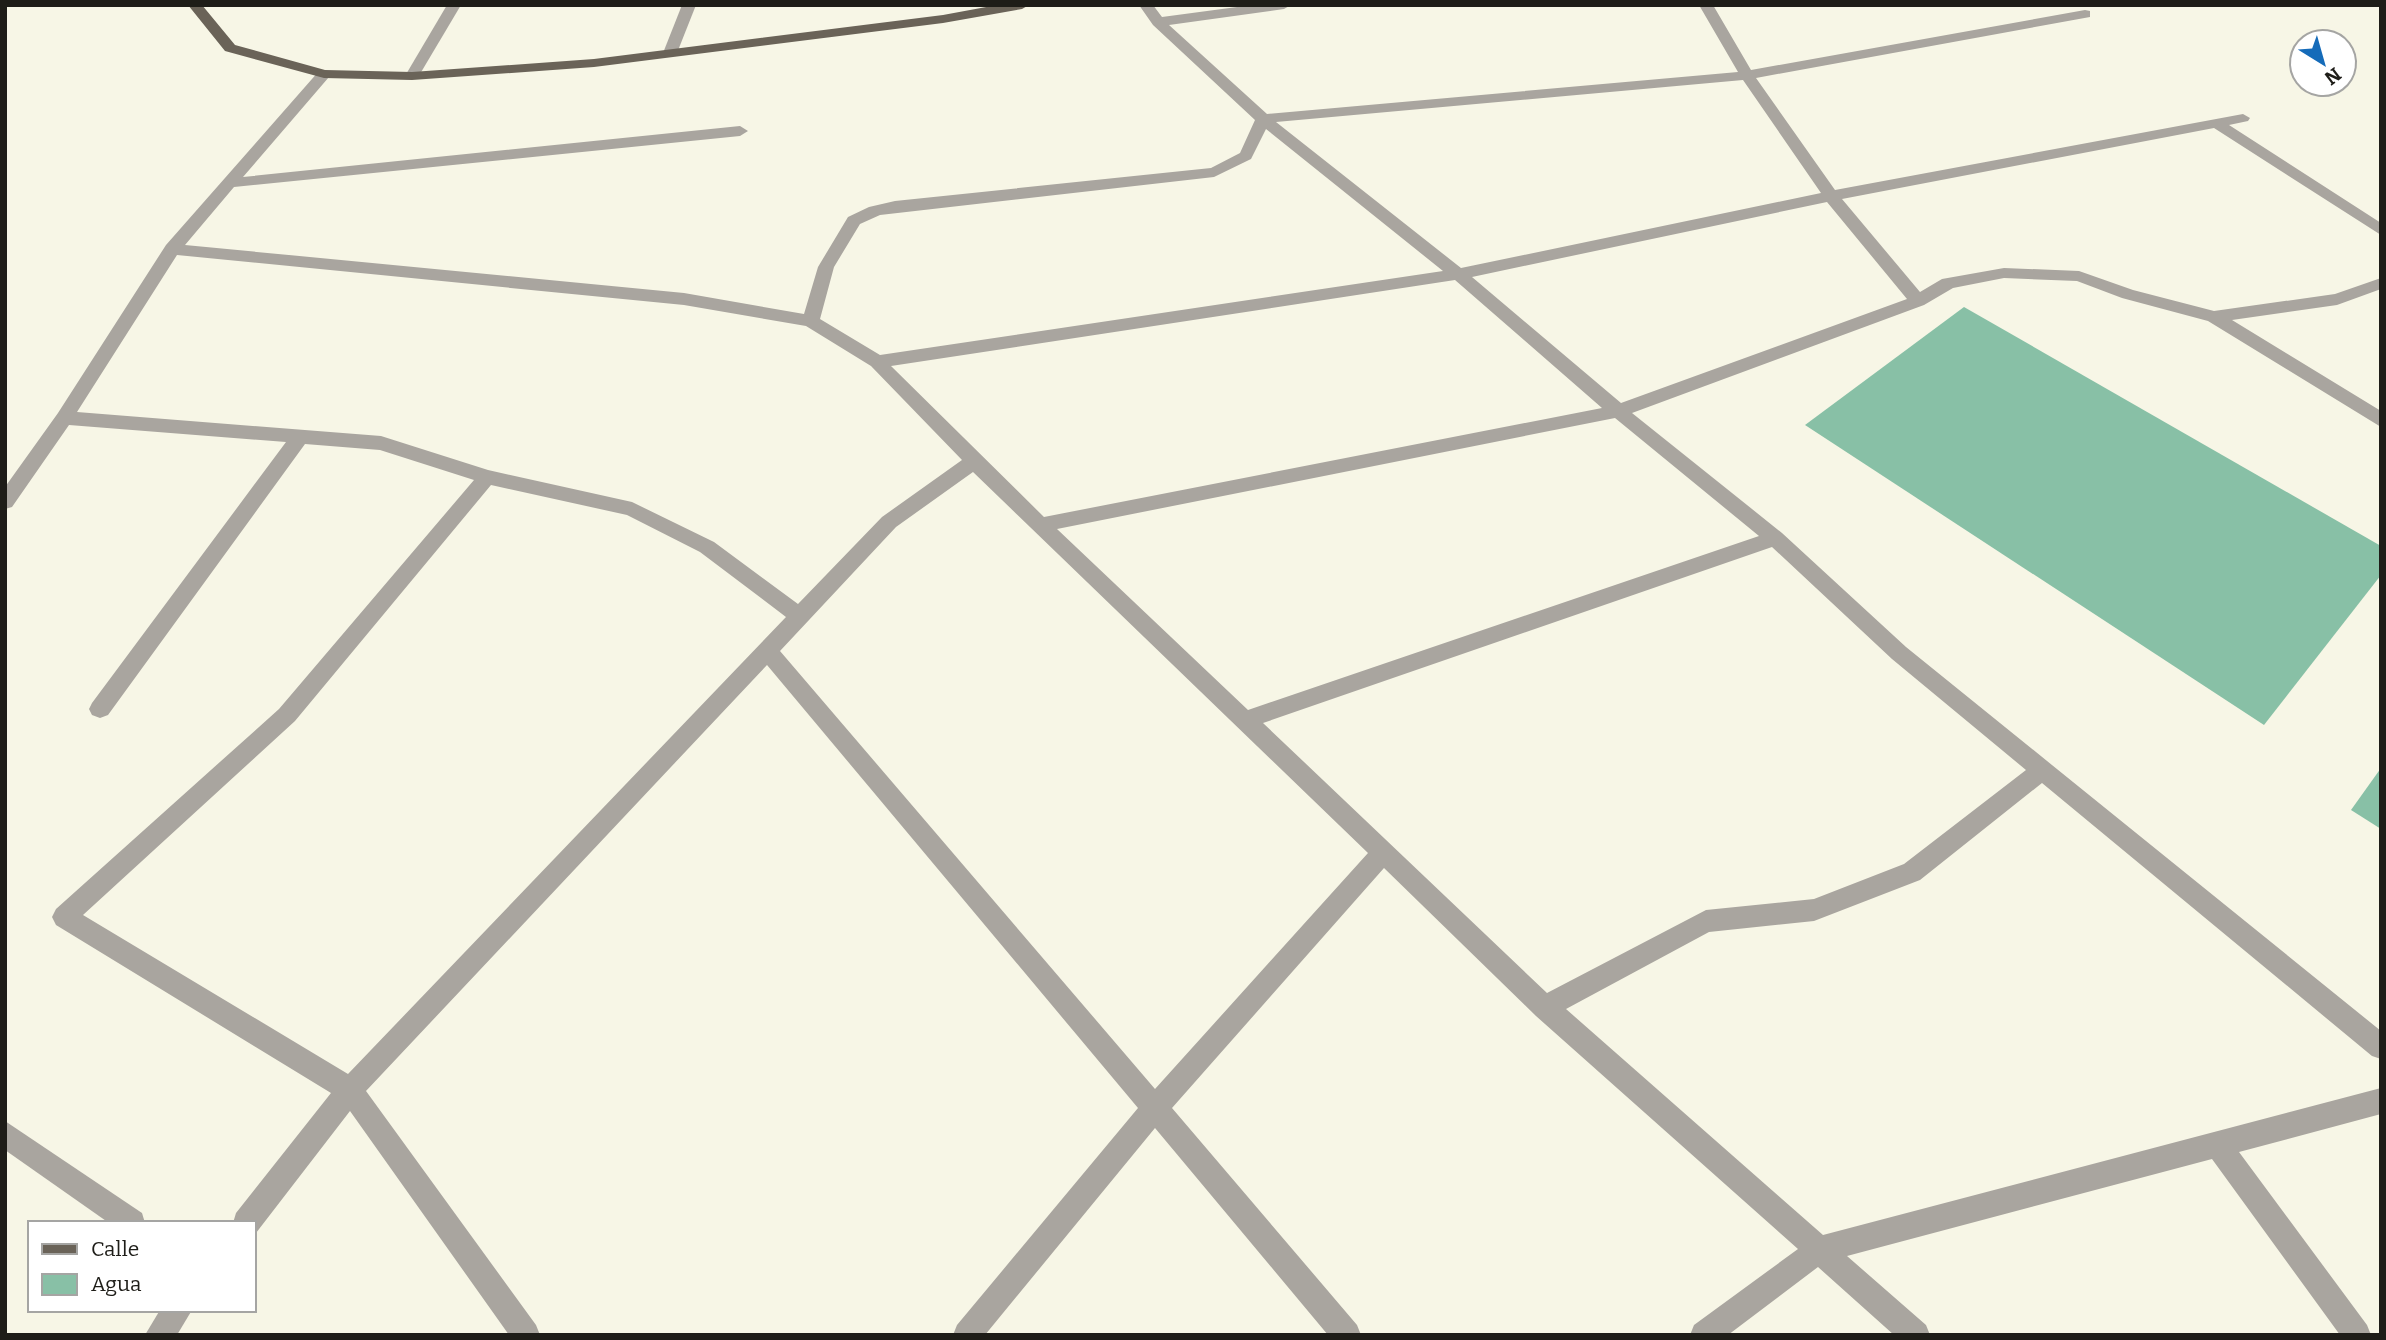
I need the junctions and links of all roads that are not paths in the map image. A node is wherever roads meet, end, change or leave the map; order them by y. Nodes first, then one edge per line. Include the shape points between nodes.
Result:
1 (195, 5) edge
2 (454, 5) edge
3 (689, 5) edge
4 (1021, 5) edge
5 (1146, 5) edge
6 (1284, 5) edge
7 (1706, 5) edge
8 (2085, 14) dead end
9 (1158, 22) junction
10 (670, 53) junction
11 (324, 74) junction
12 (1747, 75) junction
13 (412, 76) junction
14 (2243, 117) dead end
15 (1263, 118) junction
16 (2216, 123) junction
17 (740, 131) dead end
18 (229, 183) junction
19 (1831, 197) junction
20 (2381, 229) edge
21 (172, 249) junction
22 (1458, 274) junction
23 (2381, 283) edge
24 (1918, 302) junction
25 (2214, 317) junction
26 (811, 321) junction
27 (877, 362) junction
28 (1618, 411) junction
29 (64, 418) junction
30 (2381, 420) edge
31 (299, 438) junction
32 (975, 461) junction
33 (487, 477) junction
34 (5, 502) edge
35 (1040, 525) junction
36 (1775, 538) junction
37 (799, 616) junction
38 (768, 650) junction
39 (100, 709) dead end
40 (1246, 720) junction
41 (2042, 770) junction
42 (1384, 851) junction
43 (1545, 1007) junction
44 (2381, 1047) edge
45 (350, 1090) junction
46 (2381, 1101) edge
47 (1155, 1108) junction
48 (5, 1135) edge
49 (2217, 1144) junction
50 (129, 1221) edge
51 (248, 1221) edge
52 (1820, 1249) junction
53 (176, 1312) edge
54 (159, 1335) edge
55 (526, 1335) edge
56 (967, 1335) edge
57 (1347, 1335) edge
58 (1704, 1335) edge
59 (1916, 1335) edge
60 (2357, 1335) edge

1 - 11 main road via 230,48
2 - 13 street
3 - 10 street
4 - 10 main road
5 - 9 street
6 - 9 street
7 - 12 street
8 - 12 street
9 - 15 street
10 - 13 main road
11 - 13 main road
11 - 18 street
12 - 15 street
12 - 19 street
14 - 16 street
15 - 22 street
15 - 26 street via 1246,156 1214,172 875,211 854,221 826,267
16 - 19 street
16 - 20 street
17 - 18 street
18 - 21 street
19 - 22 street
19 - 24 street
21 - 26 street via 684,299
21 - 29 street
22 - 27 street
22 - 28 street
23 - 25 street via 2337,299
24 - 25 street via 1948,283 2004,273 2079,276
24 - 28 street
25 - 30 street
26 - 27 street
27 - 32 street
28 - 35 street
28 - 36 street
29 - 31 street
29 - 34 street
31 - 33 street via 381,443
31 - 39 street
32 - 35 street
32 - 37 street via 889,522
33 - 37 street via 632,509 708,547
33 - 45 street via 287,715 64,916
35 - 40 street
36 - 40 street
36 - 41 street via 1899,653
37 - 38 street
38 - 45 street
38 - 47 street
40 - 42 street
41 - 43 street via 1912,872 1815,909 1706,921
41 - 44 street
42 - 43 street
42 - 47 street
43 - 52 street
45 - 51 street
45 - 55 street
46 - 49 street
47 - 56 street
47 - 57 street
48 - 50 street
49 - 52 street
49 - 60 street
52 - 58 street
52 - 59 street
53 - 54 street

